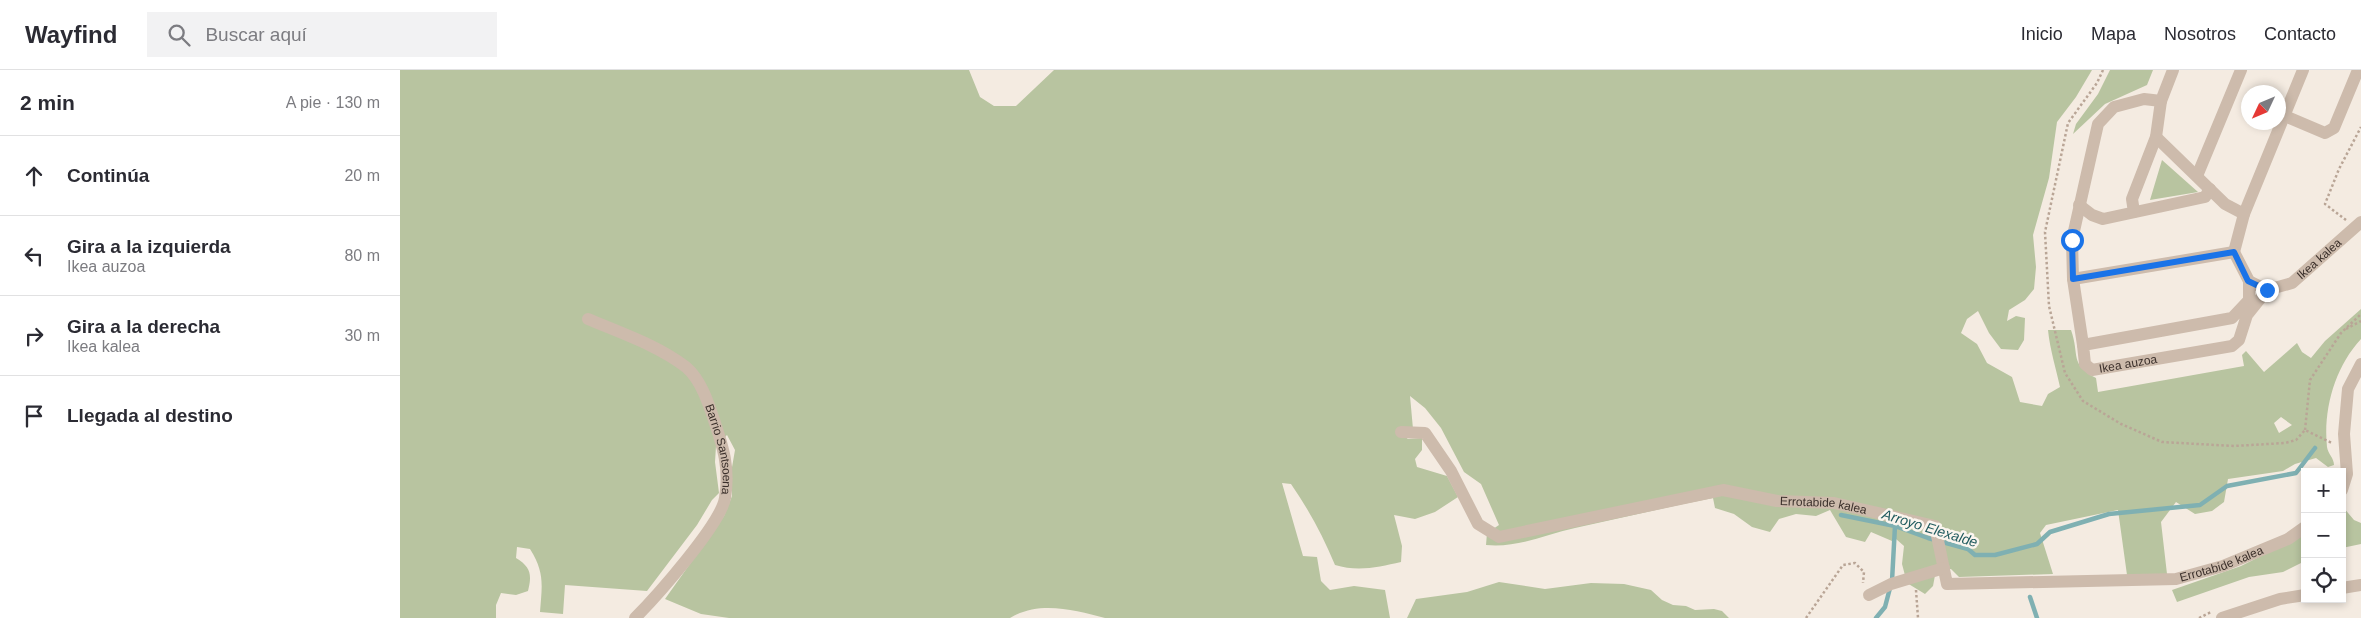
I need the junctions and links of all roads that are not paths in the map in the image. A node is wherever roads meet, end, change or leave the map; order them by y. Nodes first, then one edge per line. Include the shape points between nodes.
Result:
1 (2174, 70) edge
2 (2242, 70) edge
3 (2303, 70) edge
4 (2358, 70) edge
5 (2161, 101) junction
6 (2286, 111) edge
7 (2286, 117) edge
8 (2278, 130) edge
9 (2156, 137) junction
10 (2197, 176) junction
11 (2210, 189) junction
12 (2079, 205) junction
13 (2134, 212) junction
14 (2244, 214) junction
15 (2358, 225) edge
16 (2234, 252) junction
17 (2073, 279) junction
18 (2248, 281) junction
19 (2267, 290) junction
20 (588, 319) dead end
21 (2083, 345) junction
22 (2361, 364) edge
23 (1401, 432) dead end
24 (2346, 477) edge
25 (2301, 530) edge
26 (1944, 568) junction
27 (2361, 585) edge
28 (2346, 587) edge
29 (1869, 595) road end
30 (2301, 596) edge
31 (635, 618) edge
32 (2222, 618) edge

1 - 5 street
2 - 10 street
3 - 6 street
4 - 7 street via 2334,128 2325,133
5 - 9 street
5 - 12 street via 2144,99 2114,107 2098,124
8 - 14 street
9 - 10 street
9 - 13 street via 2132,199
10 - 11 street
11 - 13 street via 2205,198
11 - 14 street via 2225,204
12 - 13 street via 2103,219
12 - 17 street via 2072,240
14 - 16 street
15 - 19 street, Ikea kalea via 2292,283
16 - 17 street
16 - 18 street
17 - 21 street
18 - 19 street
18 - 21 street via 2249,300 2232,318
19 - 21 street, Ikea auzoa via 2247,315 2239,340 2232,346 2092,370 2084,364
20 - 31 street, Barrio Santsoena via 659,349 688,368 704,393 726,456 725,499 716,520 657,597
22 - 24 street via 2348,389
23 - 26 street, Errotabide kalea via 1425,433 1451,471 1478,524 1499,537 1723,490 1778,501 1834,503 1935,526
25 - 26 street, Errotabide kalea via 2223,566 2176,579 1947,584
26 - 29 street via 1891,584
27 - 28 street
30 - 32 street

